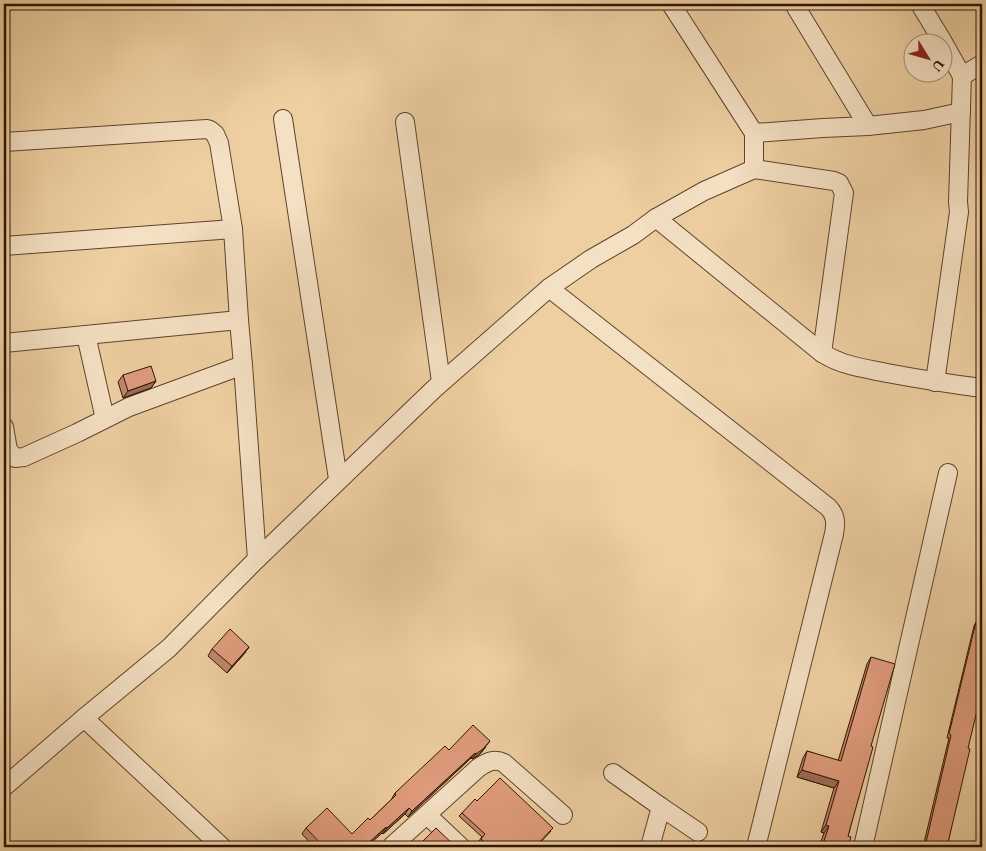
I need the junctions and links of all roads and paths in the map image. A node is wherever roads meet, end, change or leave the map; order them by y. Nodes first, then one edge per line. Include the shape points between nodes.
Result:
1 (671, 4) edge
2 (794, 4) edge
3 (920, 4) edge
4 (937, 32) edge
5 (954, 62) edge
6 (982, 64) edge
7 (962, 76) junction
8 (961, 112) junction
9 (283, 119) dead end
10 (405, 122) dead end
11 (868, 126) junction
12 (754, 133) junction
13 (4, 142) edge
14 (754, 169) junction
15 (656, 218) junction
16 (233, 229) junction
17 (4, 246) edge
18 (550, 288) junction
19 (239, 320) junction
20 (86, 335) junction
21 (4, 343) edge
22 (822, 353) junction
23 (244, 364) junction
24 (441, 382) junction
25 (935, 382) junction
26 (982, 388) edge
27 (105, 419) junction
28 (4, 427) edge
29 (948, 473) dead end
30 (338, 479) junction
31 (257, 559) junction
32 (84, 718) junction
33 (613, 773) dead end
34 (4, 787) edge
35 (661, 807) junction
36 (427, 815) junction
37 (563, 815) dead end
38 (698, 832) dead end
39 (222, 847) edge
40 (391, 847) edge
41 (461, 847) edge
42 (650, 847) edge
43 (756, 847) edge
44 (863, 847) edge

1 - 12 street
2 - 11 street
3 - 4 street
5 - 7 street
6 - 7 street
7 - 8 street
8 - 11 street
8 - 25 street via 959,212
9 - 30 street
10 - 24 street
11 - 12 street
12 - 14 street
13 - 16 street via 210,130 219,143
14 - 15 street via 704,191
14 - 22 street via 834,181 839,183 844,193
15 - 18 street
15 - 22 street
16 - 17 street
16 - 19 street
18 - 24 street
18 - 43 street via 828,507 836,520
19 - 20 street
19 - 23 street
20 - 21 street
20 - 27 street
22 - 25 street via 847,365
23 - 27 street
23 - 31 street
24 - 30 street
25 - 26 street
27 - 28 street via 19,458 8,450
29 - 44 street
30 - 31 street
31 - 32 street via 169,648
32 - 34 street
32 - 39 street
33 - 35 street
35 - 38 street
35 - 42 street
36 - 37 street via 491,760 504,763
36 - 40 street
36 - 41 street

